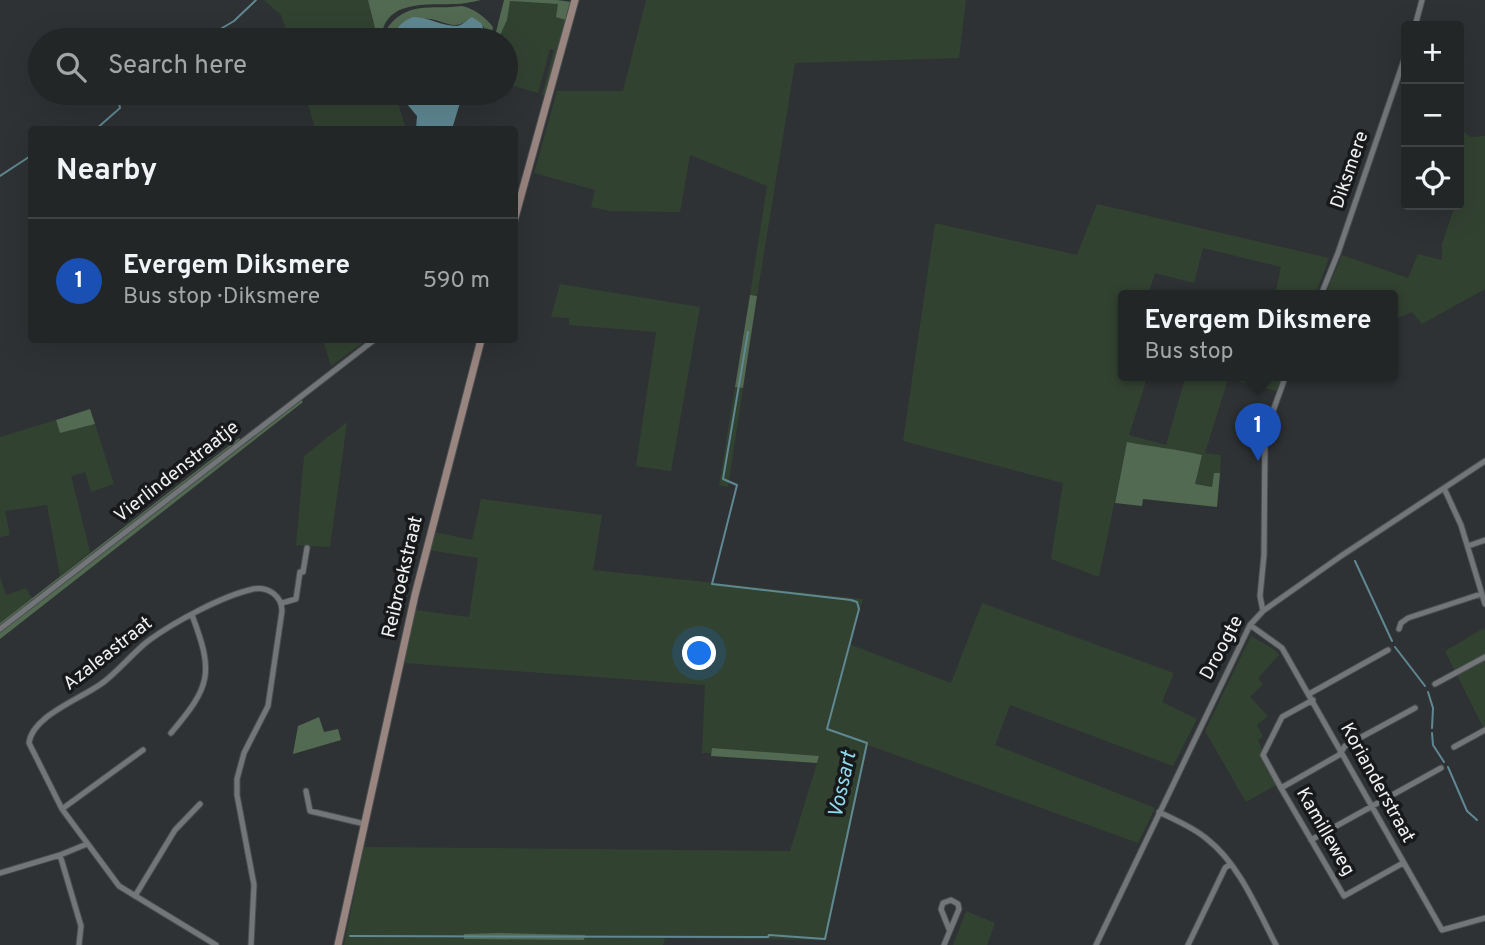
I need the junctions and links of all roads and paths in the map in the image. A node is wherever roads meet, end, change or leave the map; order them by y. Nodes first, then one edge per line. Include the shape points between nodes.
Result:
1 (575, 0) edge
2 (1422, 0) edge
3 (1416, 21) edge
4 (1401, 69) edge
5 (518, 207) edge
6 (1323, 290) edge
7 (370, 343) edge
8 (480, 343) edge
9 (1284, 381) edge
10 (1485, 461) edge
11 (1444, 488) junction
12 (1485, 540) edge
13 (1468, 546) junction
14 (307, 548) dead end
15 (1481, 594) junction
16 (282, 603) junction
17 (1485, 604) edge
18 (1263, 611) junction
19 (192, 615) junction
20 (1250, 625) junction
21 (0, 629) edge
22 (1399, 629) dead end
23 (1388, 650) dead end
24 (1485, 657) edge
25 (1435, 684) dead end
26 (1311, 697) junction
27 (1415, 708) dead end
28 (1485, 730) edge
29 (171, 733) dead end
30 (1454, 747) dead end
31 (143, 750) dead end
32 (1342, 750) junction
33 (1441, 768) dead end
34 (1281, 788) junction
35 (306, 791) dead end
36 (200, 804) dead end
37 (1372, 807) junction
38 (62, 809) junction
39 (1159, 812) junction
40 (365, 824) junction
41 (1311, 840) junction
42 (87, 844) junction
43 (60, 855) junction
44 (1403, 863) junction
45 (1230, 864) junction
46 (0, 873) edge
47 (135, 896) junction
48 (1485, 918) edge
49 (949, 929) junction
50 (79, 945) edge
51 (216, 945) edge
52 (251, 945) edge
53 (338, 945) edge
54 (944, 945) edge
55 (1096, 945) edge
56 (1188, 945) edge
57 (1276, 945) edge

1 - 5 street
2 - 3 street
4 - 6 street, Diksmere
7 - 21 street, Vierlindenstraatje
8 - 40 street, Reibroekstraat via 432,519
9 - 18 street via 1265,439
10 - 11 street, Droogte
11 - 13 street
11 - 18 street, Droogte
12 - 13 street
13 - 15 street
14 - 16 street via 296,599
15 - 17 street
15 - 22 street via 1408,618
16 - 19 street, Azaleastraat via 271,591 255,588
16 - 52 street via 268,706 244,753 237,779 254,885
18 - 20 street, Droogte
19 - 29 street via 204,646 206,676 195,704
19 - 38 street, Azaleastraat via 146,643 104,682 35,726 31,749
20 - 26 street, Korianderstraat via 1282,648
20 - 39 street, Droogte
23 - 26 street
24 - 25 street
26 - 32 street, Korianderstraat
26 - 34 street via 1282,717 1263,755
27 - 32 street, Kamilleweg
28 - 30 street
31 - 38 street
32 - 34 street, Kamilleweg
32 - 37 street, Korianderstraat
33 - 37 street
34 - 41 street, Kamilleweg
35 - 40 street via 313,813
36 - 47 street via 175,830
37 - 41 street
37 - 44 street, Korianderstraat
38 - 42 street, Azaleastraat
39 - 45 street via 1208,839
39 - 55 street, Droogte
40 - 53 street, Reibroekstraat
41 - 44 street, Kamilleweg via 1344,896
42 - 43 street
42 - 47 street, Azaleastraat via 119,886
43 - 46 street
43 - 50 street via 81,926
44 - 48 street, Korianderstraat via 1443,930
45 - 56 street
45 - 57 street
47 - 51 street, Azaleastraat
49 - 49 street via 959,909 951,900 941,909
49 - 54 street

